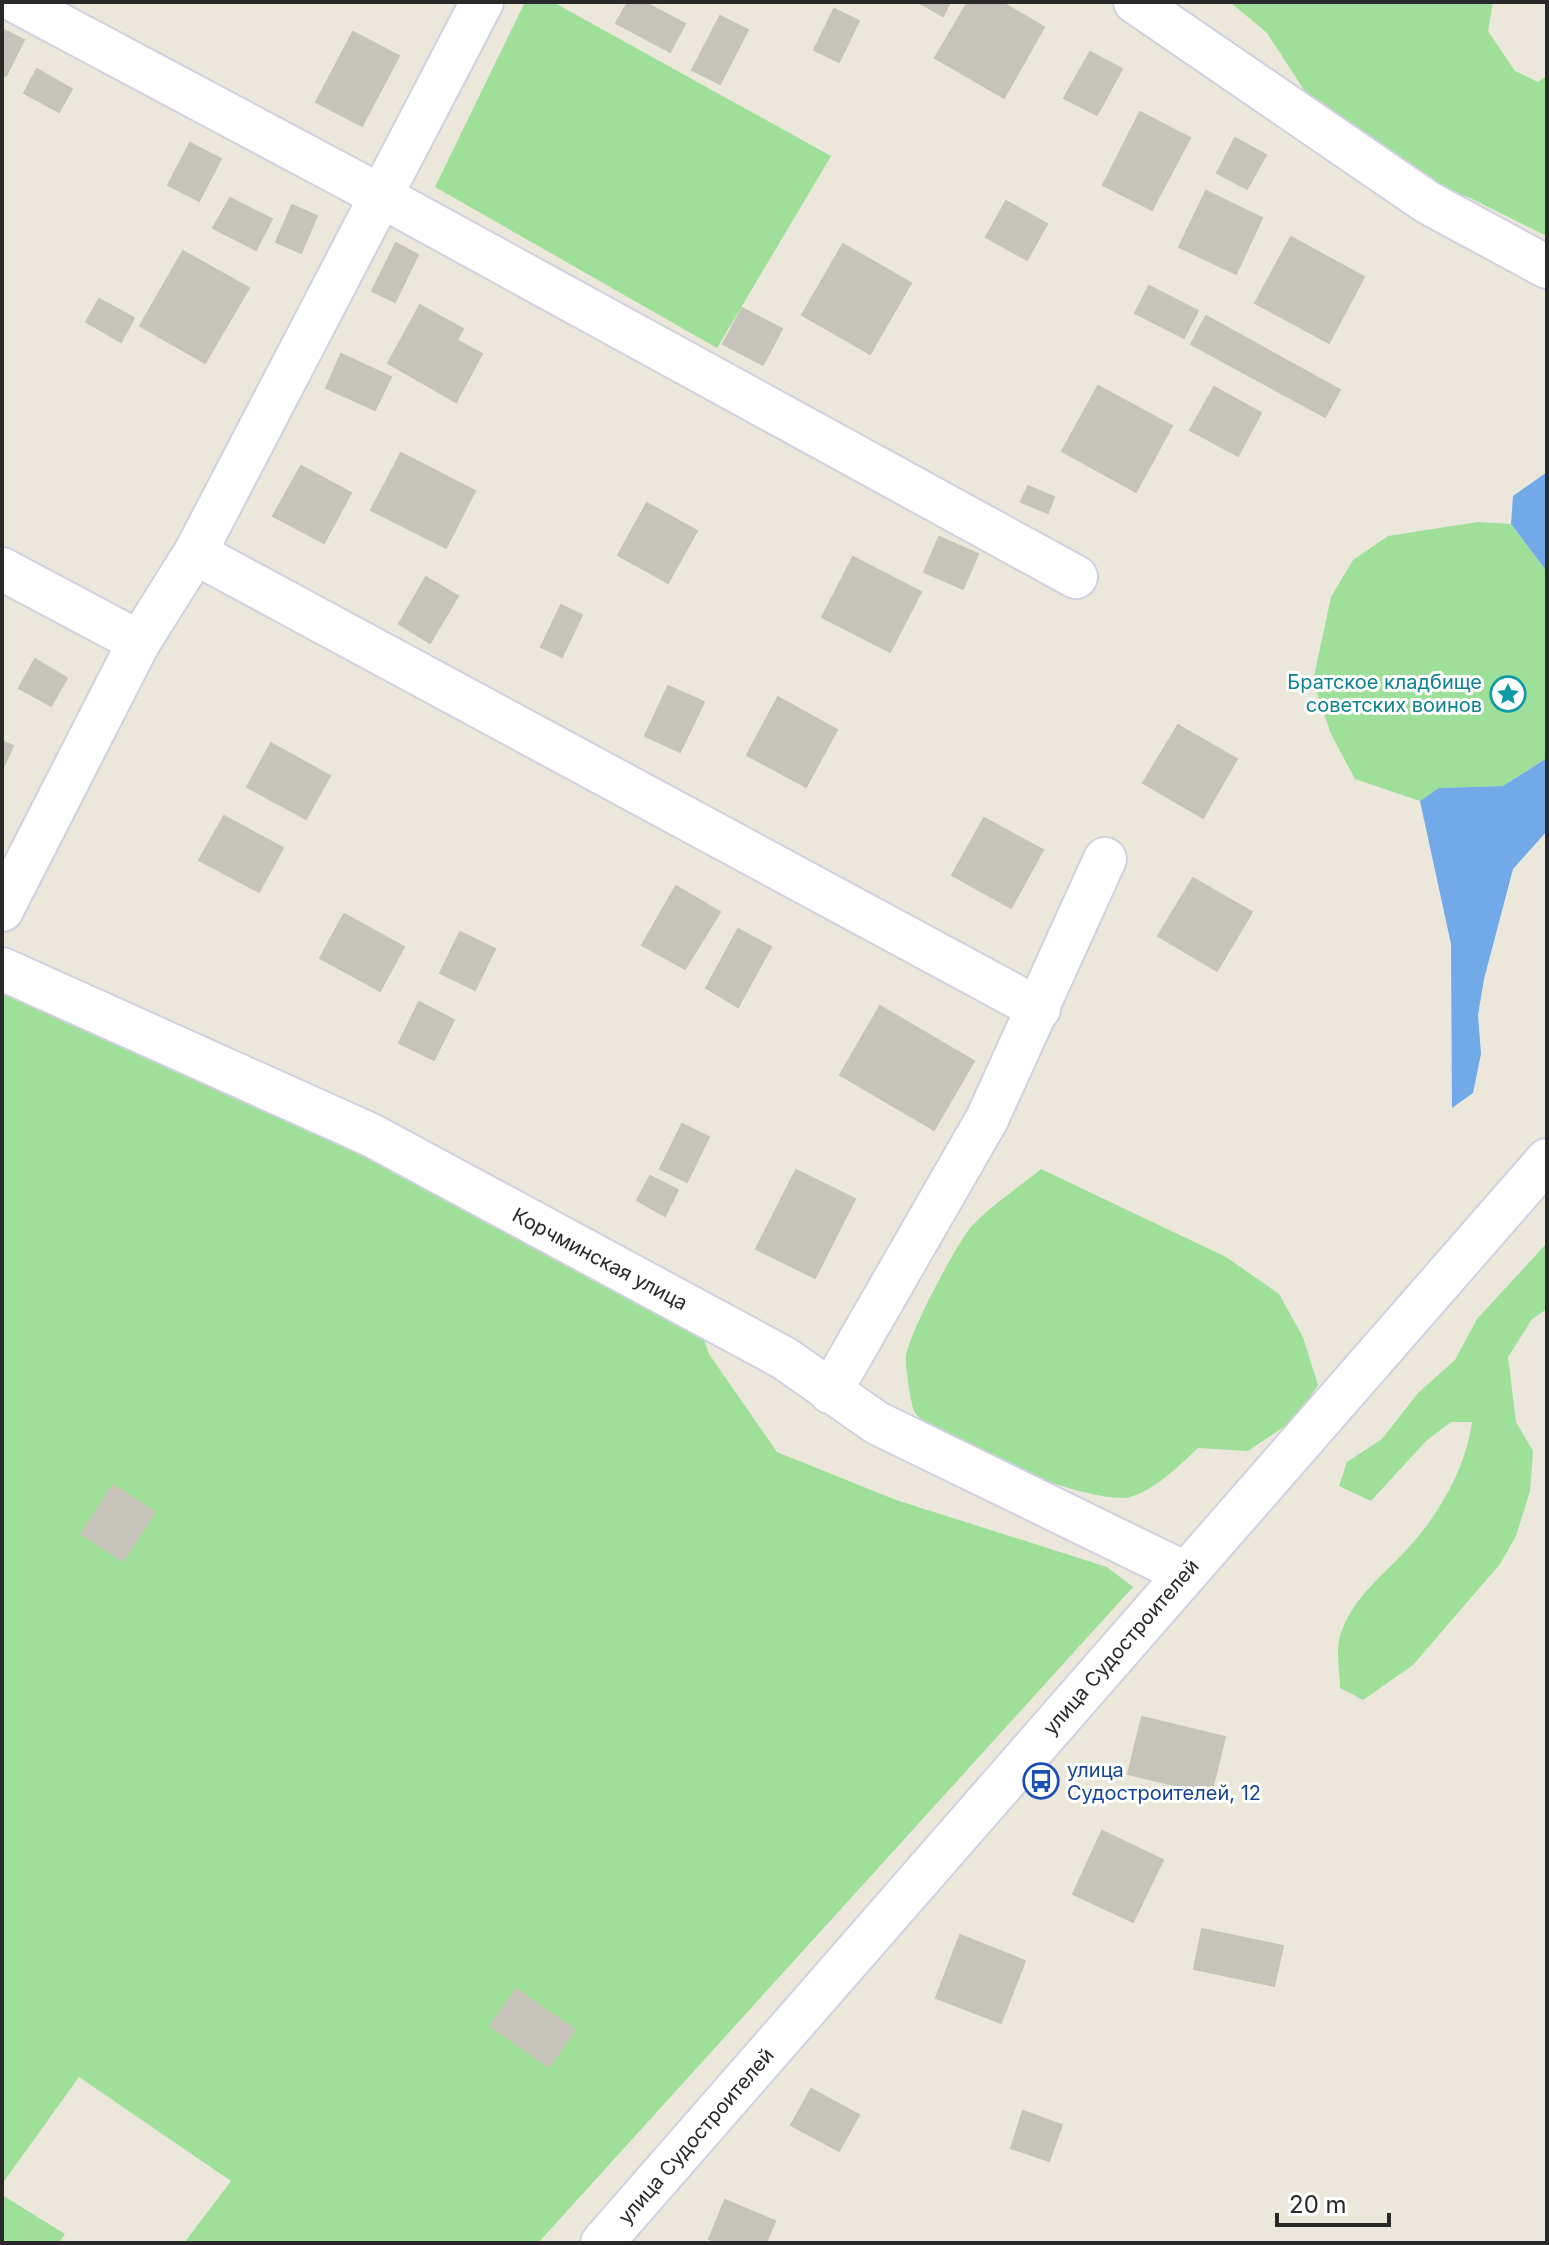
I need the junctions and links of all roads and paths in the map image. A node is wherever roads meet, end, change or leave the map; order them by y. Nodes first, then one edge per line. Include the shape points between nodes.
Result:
1 (17, 2) edge
2 (482, 2) edge
3 (1135, 2) edge
4 (379, 195) junction
5 (1547, 267) edge
6 (195, 553) junction
7 (2, 569) edge
8 (1076, 577) dead end
9 (139, 642) junction
10 (1105, 859) dead end
11 (2, 910) edge
12 (2, 969) edge
13 (1039, 1009) junction
14 (1547, 1160) edge
15 (830, 1392) junction
16 (1185, 1573) junction
17 (602, 2243) edge

1 - 4 street
2 - 4 street
3 - 5 street via 1427,202
4 - 6 street
4 - 8 street
6 - 9 street
6 - 13 street
7 - 9 street
9 - 11 street
10 - 13 street
12 - 15 street, Корчминская улица via 371,1135 784,1358
13 - 15 street via 987,1119
14 - 16 street, улица Судостроителей
15 - 16 street, Корчминская улица via 877,1423
16 - 17 street, улица Судостроителей

